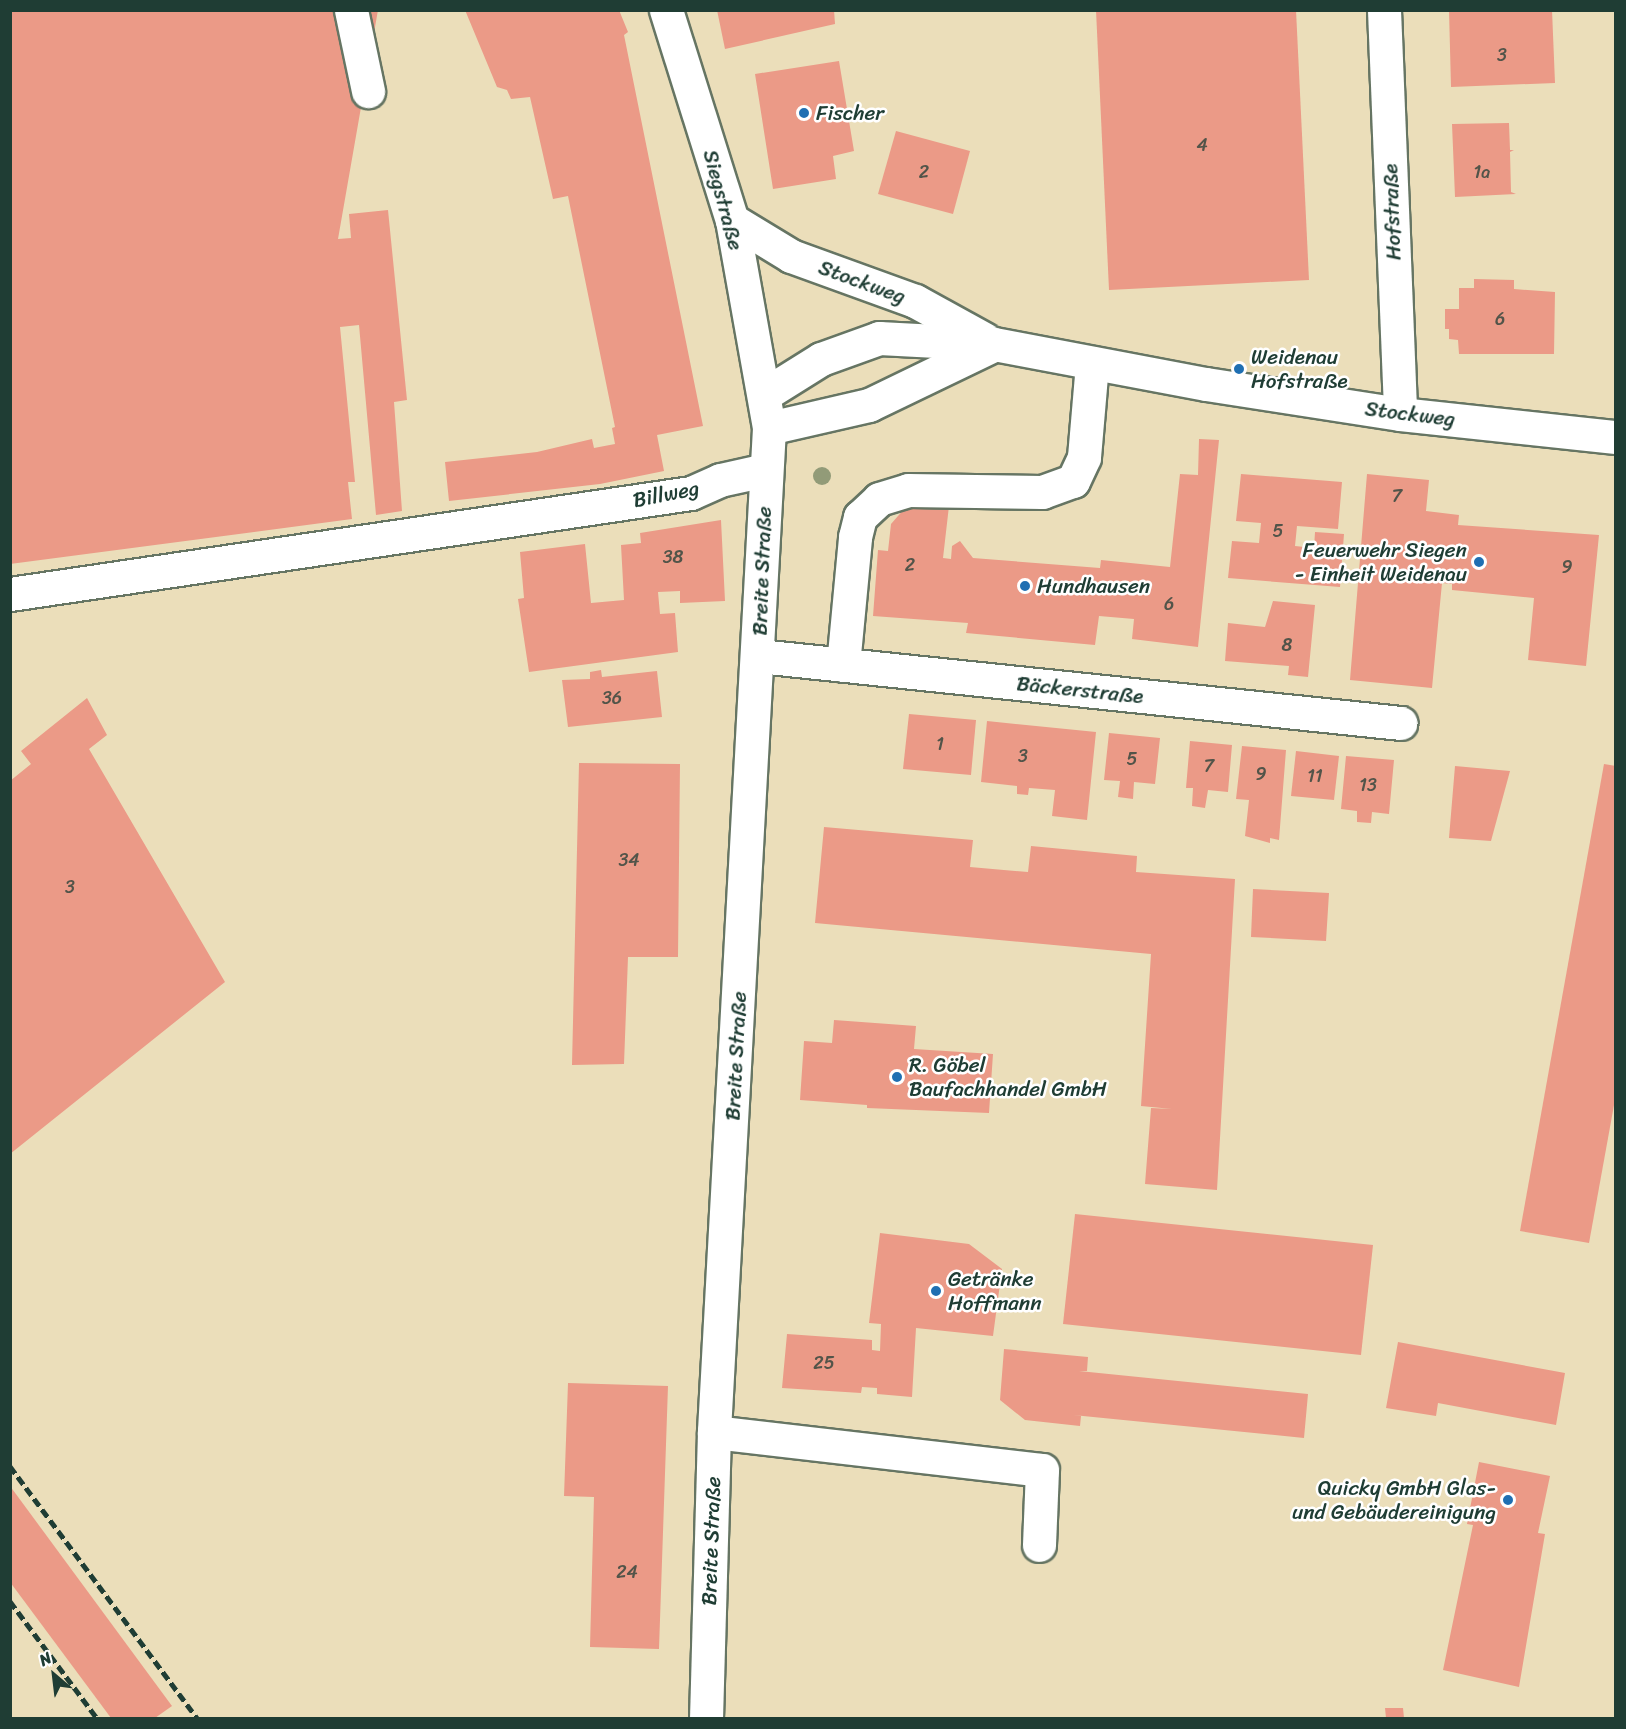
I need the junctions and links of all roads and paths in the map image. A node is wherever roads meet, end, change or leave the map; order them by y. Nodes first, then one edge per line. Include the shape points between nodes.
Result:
1 (351, 10) edge
2 (666, 10) edge
3 (1384, 10) edge
4 (368, 91) dead end
5 (732, 220) junction
6 (994, 344) junction
7 (1092, 363) junction
8 (765, 394) junction
9 (1400, 414) junction
10 (769, 428) junction
11 (1616, 437) edge
12 (766, 470) junction
13 (10, 594) edge
14 (759, 656) junction
15 (843, 664) junction
16 (1401, 723) dead end
17 (714, 1432) junction
18 (1039, 1545) dead end
19 (706, 1719) edge

1 - 4 street
2 - 5 street, Siegstraße
3 - 9 street, Hofstraße
5 - 6 street, Stockweg via 791,256 915,302
5 - 8 street, Siegstraße
6 - 7 street, Stockweg
6 - 8 street, Stockweg via 879,338 821,358
6 - 10 street via 869,405
7 - 9 street, Stockweg
7 - 15 street via 1084,457 1073,481 1042,492 908,490 879,500 860,518
8 - 10 street, Breite Straße
9 - 11 street, Stockweg
10 - 12 street, Breite Straße
12 - 13 street, Billweg via 720,480 691,493
12 - 14 street, Breite Straße
14 - 15 street, Bäckerstraße
14 - 17 street, Breite Straße
15 - 16 street, Bäckerstraße
17 - 18 street via 1042,1470
17 - 19 street, Breite Straße

